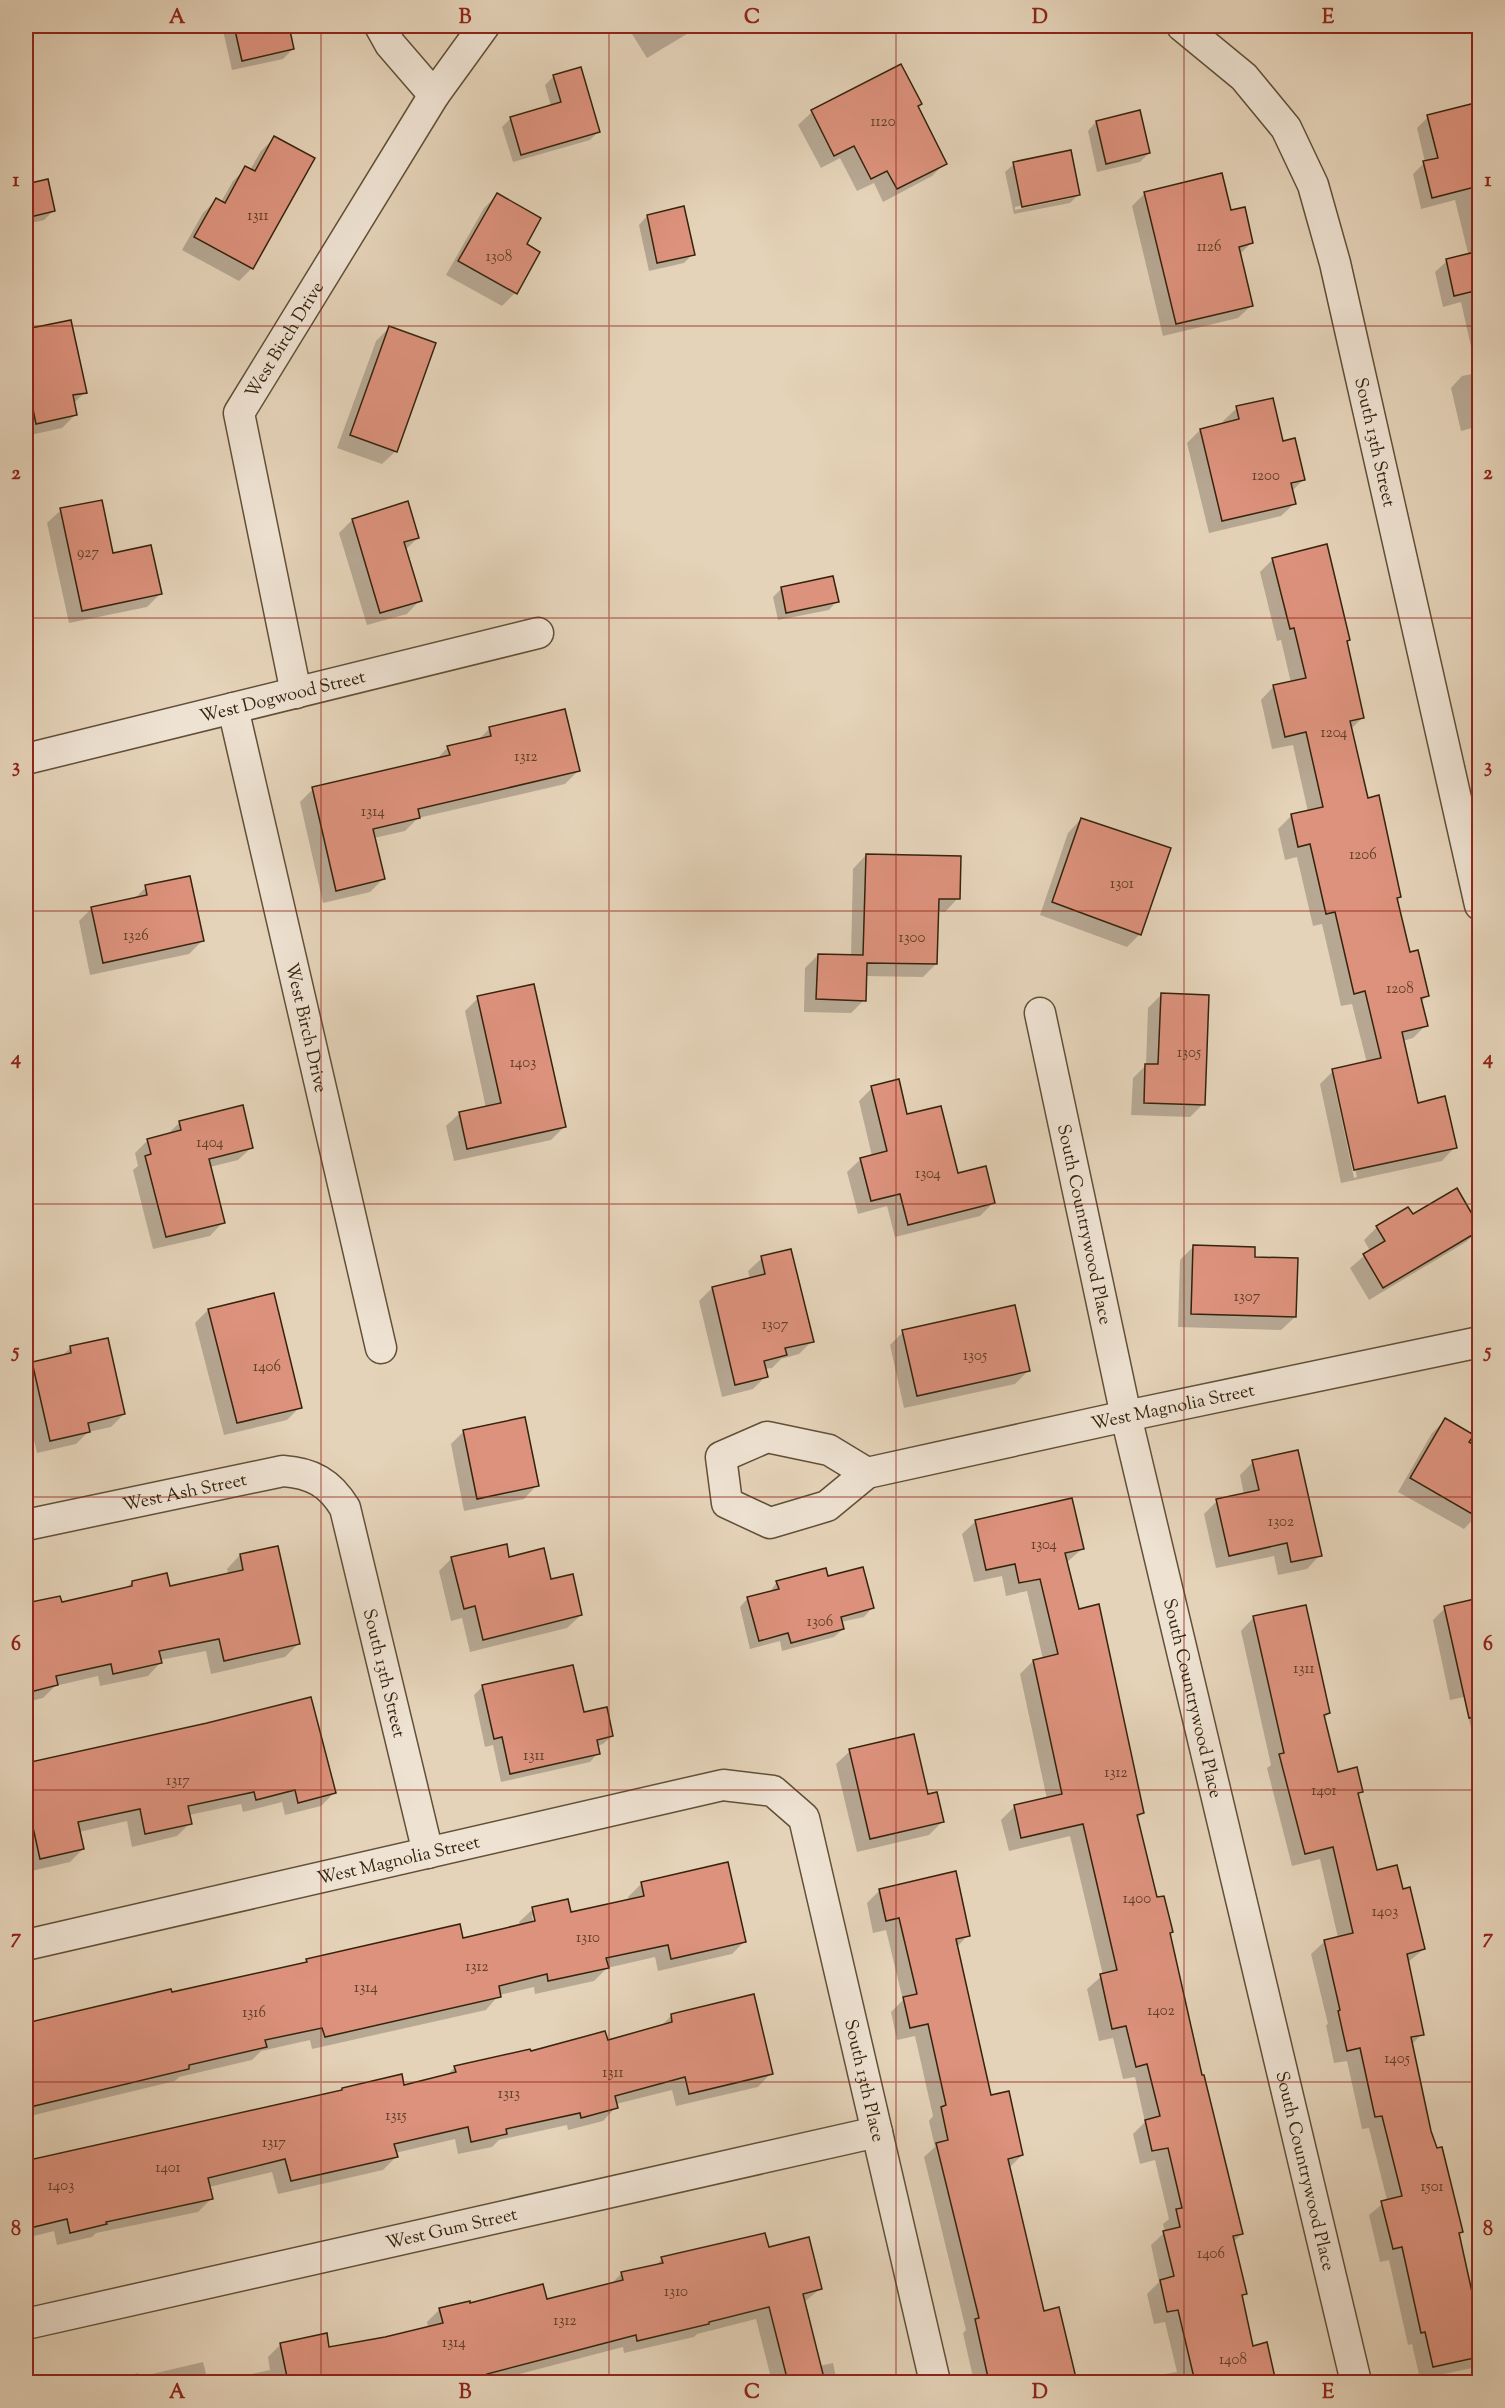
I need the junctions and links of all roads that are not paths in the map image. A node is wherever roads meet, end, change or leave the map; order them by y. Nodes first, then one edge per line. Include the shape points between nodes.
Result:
1 (380, 26) edge
2 (484, 26) edge
3 (1182, 26) edge
4 (434, 96) junction
5 (538, 633) dead end
6 (296, 693) junction
7 (233, 708) junction
8 (27, 752) edge
9 (1479, 905) edge
10 (1040, 1012) dead end
11 (1479, 1342) edge
12 (381, 1348) dead end
13 (1126, 1416) junction
14 (867, 1473) dead end
15 (337, 1495) joint
16 (26, 1525) edge
17 (774, 1791) joint
18 (428, 1853) junction
19 (26, 1945) edge
20 (877, 2132) junction
21 (26, 2324) edge
22 (935, 2382) edge
23 (1356, 2382) edge

1 - 4 street via 390,44
2 - 4 street, West Birch Drive
3 - 9 street, South 13th Street via 1244,77 1286,128 1313,185 1335,263
4 - 6 street, West Birch Drive via 239,413
5 - 6 street, West Dogwood Street
6 - 7 street, West Dogwood Street
7 - 8 street, West Dogwood Street
7 - 12 street, West Birch Drive
10 - 13 street, South Countrywood Place
11 - 13 street, West Magnolia Street
13 - 14 street, West Magnolia Street
13 - 23 street, South Countrywood Place
15 - 16 street, West Ash Street via 310,1475 283,1472
15 - 18 street, South 13th Street via 345,1508
17 - 18 street, West Magnolia Street via 723,1785
17 - 20 street, South 13th Place via 804,1818
18 - 19 street, West Magnolia Street
20 - 21 street, West Gum Street
20 - 22 street, South 13th Place

